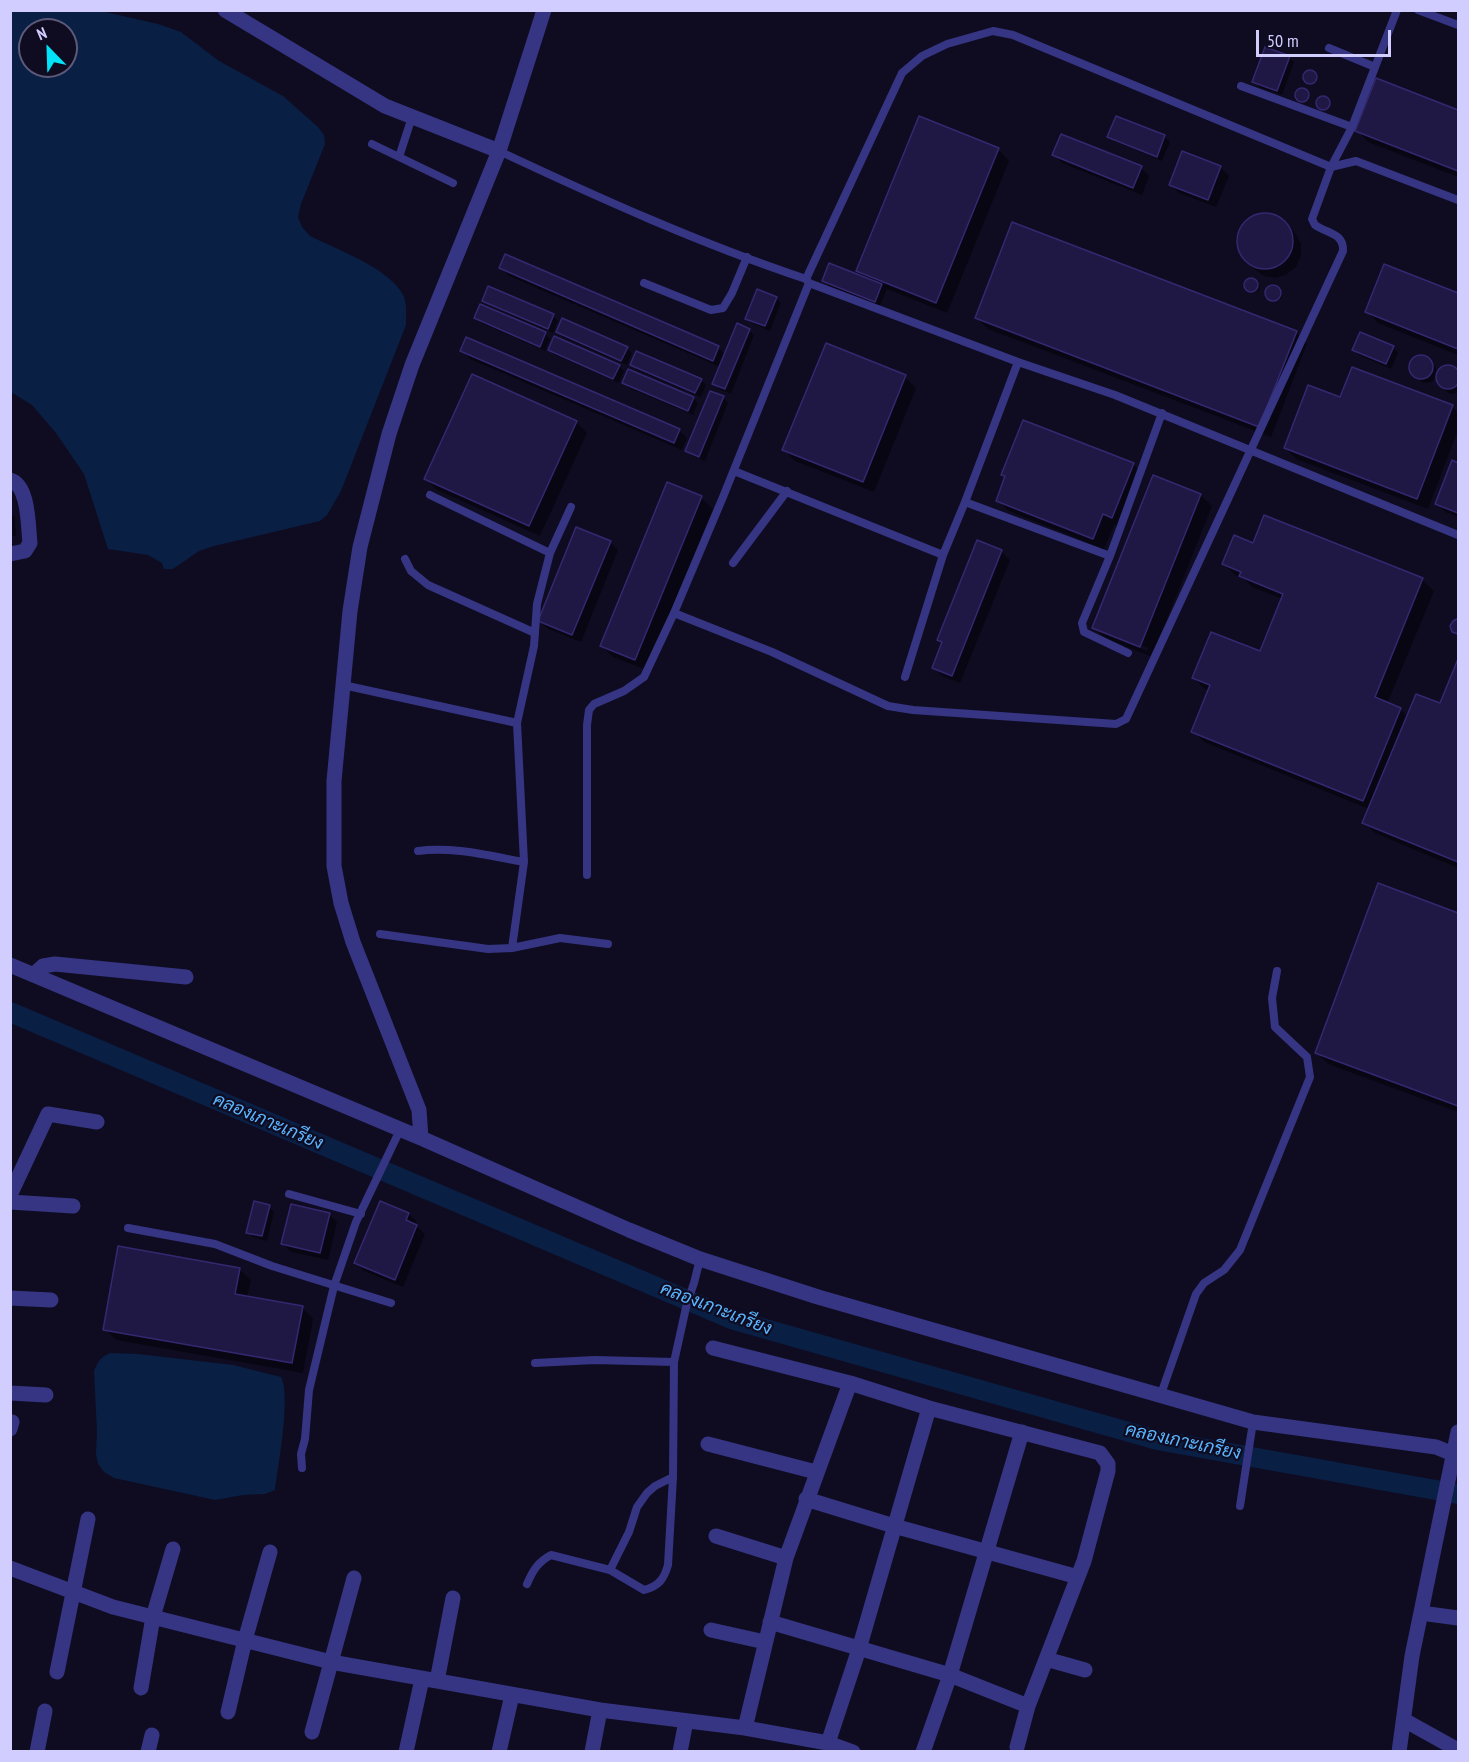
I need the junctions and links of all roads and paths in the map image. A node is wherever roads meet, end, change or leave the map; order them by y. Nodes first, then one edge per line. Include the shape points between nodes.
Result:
1 (225, 10) edge
2 (544, 10) edge
3 (1397, 10) edge
4 (1418, 10) edge
5 (1458, 25) edge
6 (1329, 48) dead end
7 (1375, 67) junction
8 (1242, 86) dead end
9 (412, 117) junction
10 (1352, 127) junction
11 (372, 144) dead end
12 (499, 151) junction
13 (399, 157) junction
14 (1331, 167) junction
15 (453, 183) dead end
16 (1458, 200) edge
17 (747, 257) junction
18 (808, 281) junction
19 (644, 283) dead end
20 (1018, 362) junction
21 (1162, 413) junction
22 (1252, 450) junction
23 (734, 471) junction
24 (10, 480) edge
25 (787, 491) junction
26 (430, 495) dead end
27 (965, 502) junction
28 (571, 507) dead end
29 (1458, 535) edge
30 (550, 553) junction
31 (10, 554) edge
32 (943, 555) junction
33 (1110, 556) junction
34 (405, 559) dead end
35 (733, 563) dead end
36 (674, 613) junction
37 (535, 633) junction
38 (1128, 653) dead end
39 (905, 677) dead end
40 (343, 685) junction
41 (517, 723) junction
42 (418, 851) dead end
43 (524, 862) junction
44 (587, 875) dead end
45 (380, 934) dead end
46 (608, 944) dead end
47 (512, 948) junction
48 (10, 965) edge
49 (1277, 971) dead end
50 (33, 975) junction
51 (186, 977) dead end
52 (97, 1122) dead end
53 (397, 1136) junction
54 (421, 1138) junction
55 (289, 1194) dead end
56 (10, 1195) edge
57 (10, 1203) edge
58 (74, 1206) dead end
59 (360, 1214) junction
60 (128, 1228) dead end
61 (700, 1259) junction
62 (334, 1286) junction
63 (10, 1298) edge
64 (51, 1300) dead end
65 (391, 1303) dead end
66 (713, 1348) dead end
67 (674, 1362) junction
68 (535, 1363) dead end
69 (850, 1383) junction
70 (10, 1393) edge
71 (1161, 1394) junction
72 (45, 1395) dead end
73 (929, 1408) junction
74 (1253, 1429) junction
75 (1022, 1432) junction
76 (1458, 1432) edge
77 (708, 1444) dead end
78 (1454, 1459) edge
79 (302, 1468) dead end
80 (816, 1472) junction
81 (673, 1476) junction
82 (806, 1499) junction
83 (1240, 1506) dead end
84 (88, 1519) dead end
85 (894, 1526) junction
86 (716, 1536) dead end
87 (173, 1549) dead end
88 (986, 1551) junction
89 (270, 1552) dead end
90 (786, 1558) junction
91 (10, 1568) edge
92 (610, 1570) junction
93 (1078, 1577) junction
94 (354, 1578) dead end
95 (527, 1584) dead end
96 (74, 1592) junction
97 (453, 1598) dead end
98 (1421, 1613) junction
99 (153, 1617) junction
100 (1458, 1618) edge
101 (770, 1622) junction
102 (711, 1630) dead end
103 (245, 1640) junction
104 (765, 1642) junction
105 (859, 1649) junction
106 (1046, 1659) junction
107 (331, 1662) junction
108 (1085, 1670) dead end
109 (57, 1672) dead end
110 (950, 1675) junction
111 (430, 1680) junction
112 (141, 1688) dead end
113 (512, 1695) junction
114 (1028, 1706) junction
115 (600, 1710) junction
116 (45, 1712) dead end
117 (228, 1712) dead end
118 (1404, 1720) junction
119 (686, 1721) junction
120 (745, 1728) junction
121 (312, 1732) dead end
122 (152, 1735) dead end
123 (828, 1743) junction
124 (1017, 1747) dead end
125 (1458, 1750) edge
126 (37, 1752) edge
127 (148, 1752) edge
128 (406, 1752) edge
129 (500, 1752) edge
130 (592, 1752) edge
131 (680, 1752) edge
132 (853, 1752) edge
133 (923, 1752) edge
134 (1399, 1752) edge

1 - 9 street via 349,86
2 - 12 street
3 - 7 lane
4 - 5 lane
6 - 7 lane
7 - 10 lane
8 - 10 lane
9 - 12 street
9 - 13 lane
10 - 14 lane
11 - 13 lane
12 - 17 lane via 612,204
12 - 40 street via 412,365 389,434 360,548
13 - 15 lane
14 - 16 lane via 1356,161
14 - 18 lane via 1013,35 993,31 947,44 922,56 902,73
14 - 22 lane via 1312,219 1315,225 1341,238 1343,251
17 - 18 lane
17 - 19 lane via 723,308 711,310
18 - 20 lane
18 - 23 lane
20 - 21 lane
20 - 27 lane
21 - 22 lane
21 - 33 lane
22 - 29 lane
22 - 36 lane via 1126,719 1116,724 888,706 772,652
23 - 25 lane
23 - 36 lane
24 - 31 street via 24,491 30,543 25,551
25 - 32 lane
25 - 35 lane
26 - 30 lane
27 - 32 lane
27 - 33 lane
28 - 30 lane
30 - 37 lane via 537,604
32 - 39 lane
33 - 38 lane via 1082,622 1084,632
34 - 37 lane via 411,571 428,585
36 - 44 lane via 644,677 589,710
37 - 41 lane
40 - 41 lane
40 - 54 street via 334,781 334,866 353,942 419,1110
41 - 43 lane
42 - 43 lane via 480,854
43 - 47 lane
45 - 47 lane via 488,949
46 - 47 lane via 560,938
48 - 50 street
49 - 71 lane via 1272,998 1275,1027 1307,1057 1310,1077 1240,1250 1196,1294
50 - 51 street via 43,966 55,964
50 - 53 street
52 - 56 street via 48,1114
53 - 54 street
53 - 59 lane
54 - 61 street
55 - 59 lane
57 - 58 street
59 - 62 lane
60 - 62 lane via 215,1244
61 - 67 lane
61 - 71 street via 818,1297
62 - 65 lane
62 - 79 lane via 309,1390
63 - 64 street
66 - 69 street
67 - 68 lane
67 - 81 lane
69 - 73 street
69 - 80 street
70 - 72 street
71 - 74 street
73 - 75 street
73 - 85 street
74 - 78 street via 1436,1447
74 - 83 lane
75 - 88 street
75 - 93 street via 1100,1453 1108,1464
76 - 78 street
77 - 80 street
78 - 98 street
80 - 82 street
81 - 92 lane via 646,1493
81 - 92 lane via 664,1577 644,1590
82 - 85 street
82 - 90 street
84 - 96 street
85 - 88 street
85 - 105 street
86 - 90 street
87 - 99 street
88 - 93 street
88 - 110 street
89 - 103 street
90 - 101 street
91 - 96 street
92 - 95 lane via 551,1555 533,1569
93 - 106 street
94 - 107 street
96 - 99 street
96 - 109 street
97 - 111 street
98 - 100 street
98 - 118 street
99 - 103 street
99 - 112 street
101 - 104 street
101 - 105 street
102 - 104 street
103 - 107 street
103 - 117 street
104 - 120 street
105 - 110 street
105 - 123 street
106 - 108 street
106 - 114 street
107 - 111 street
107 - 121 street
110 - 114 street
110 - 133 street
111 - 113 street
111 - 128 street
113 - 115 street
113 - 129 street
114 - 124 street
115 - 119 street
115 - 130 street
116 - 126 street
118 - 125 street
118 - 134 street
119 - 120 street
119 - 131 street
120 - 123 street
122 - 127 street
123 - 132 street

